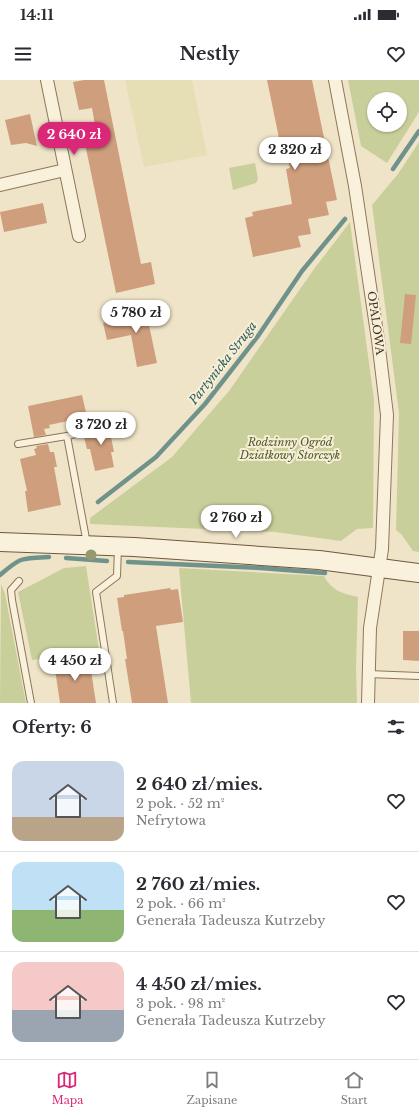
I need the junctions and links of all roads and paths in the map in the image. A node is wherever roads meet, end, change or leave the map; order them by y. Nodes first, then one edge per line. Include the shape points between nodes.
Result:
1 (47, 80) edge
2 (335, 80) edge
3 (65, 170) junction
4 (0, 185) edge
5 (79, 236) dead end
6 (89, 431) dead end
7 (67, 436) junction
8 (18, 444) dead end
9 (0, 542) edge
10 (87, 546) junction
11 (118, 547) junction
12 (380, 568) junction
13 (419, 573) edge
14 (19, 581) dead end
15 (368, 674) junction
16 (419, 676) edge
17 (31, 703) edge
18 (113, 703) edge
19 (368, 703) edge

1 - 3 street
2 - 12 street, OPALOWA via 356,186 388,415
3 - 4 street
3 - 5 street
6 - 7 lane
7 - 8 lane
7 - 10 lane
9 - 10 street
10 - 11 street
11 - 12 street via 319,560
11 - 18 lane via 117,576 96,592
12 - 13 street
12 - 15 street, OPALOWA via 370,628
14 - 17 lane via 11,590
15 - 16 lane
15 - 19 street, OPALOWA

